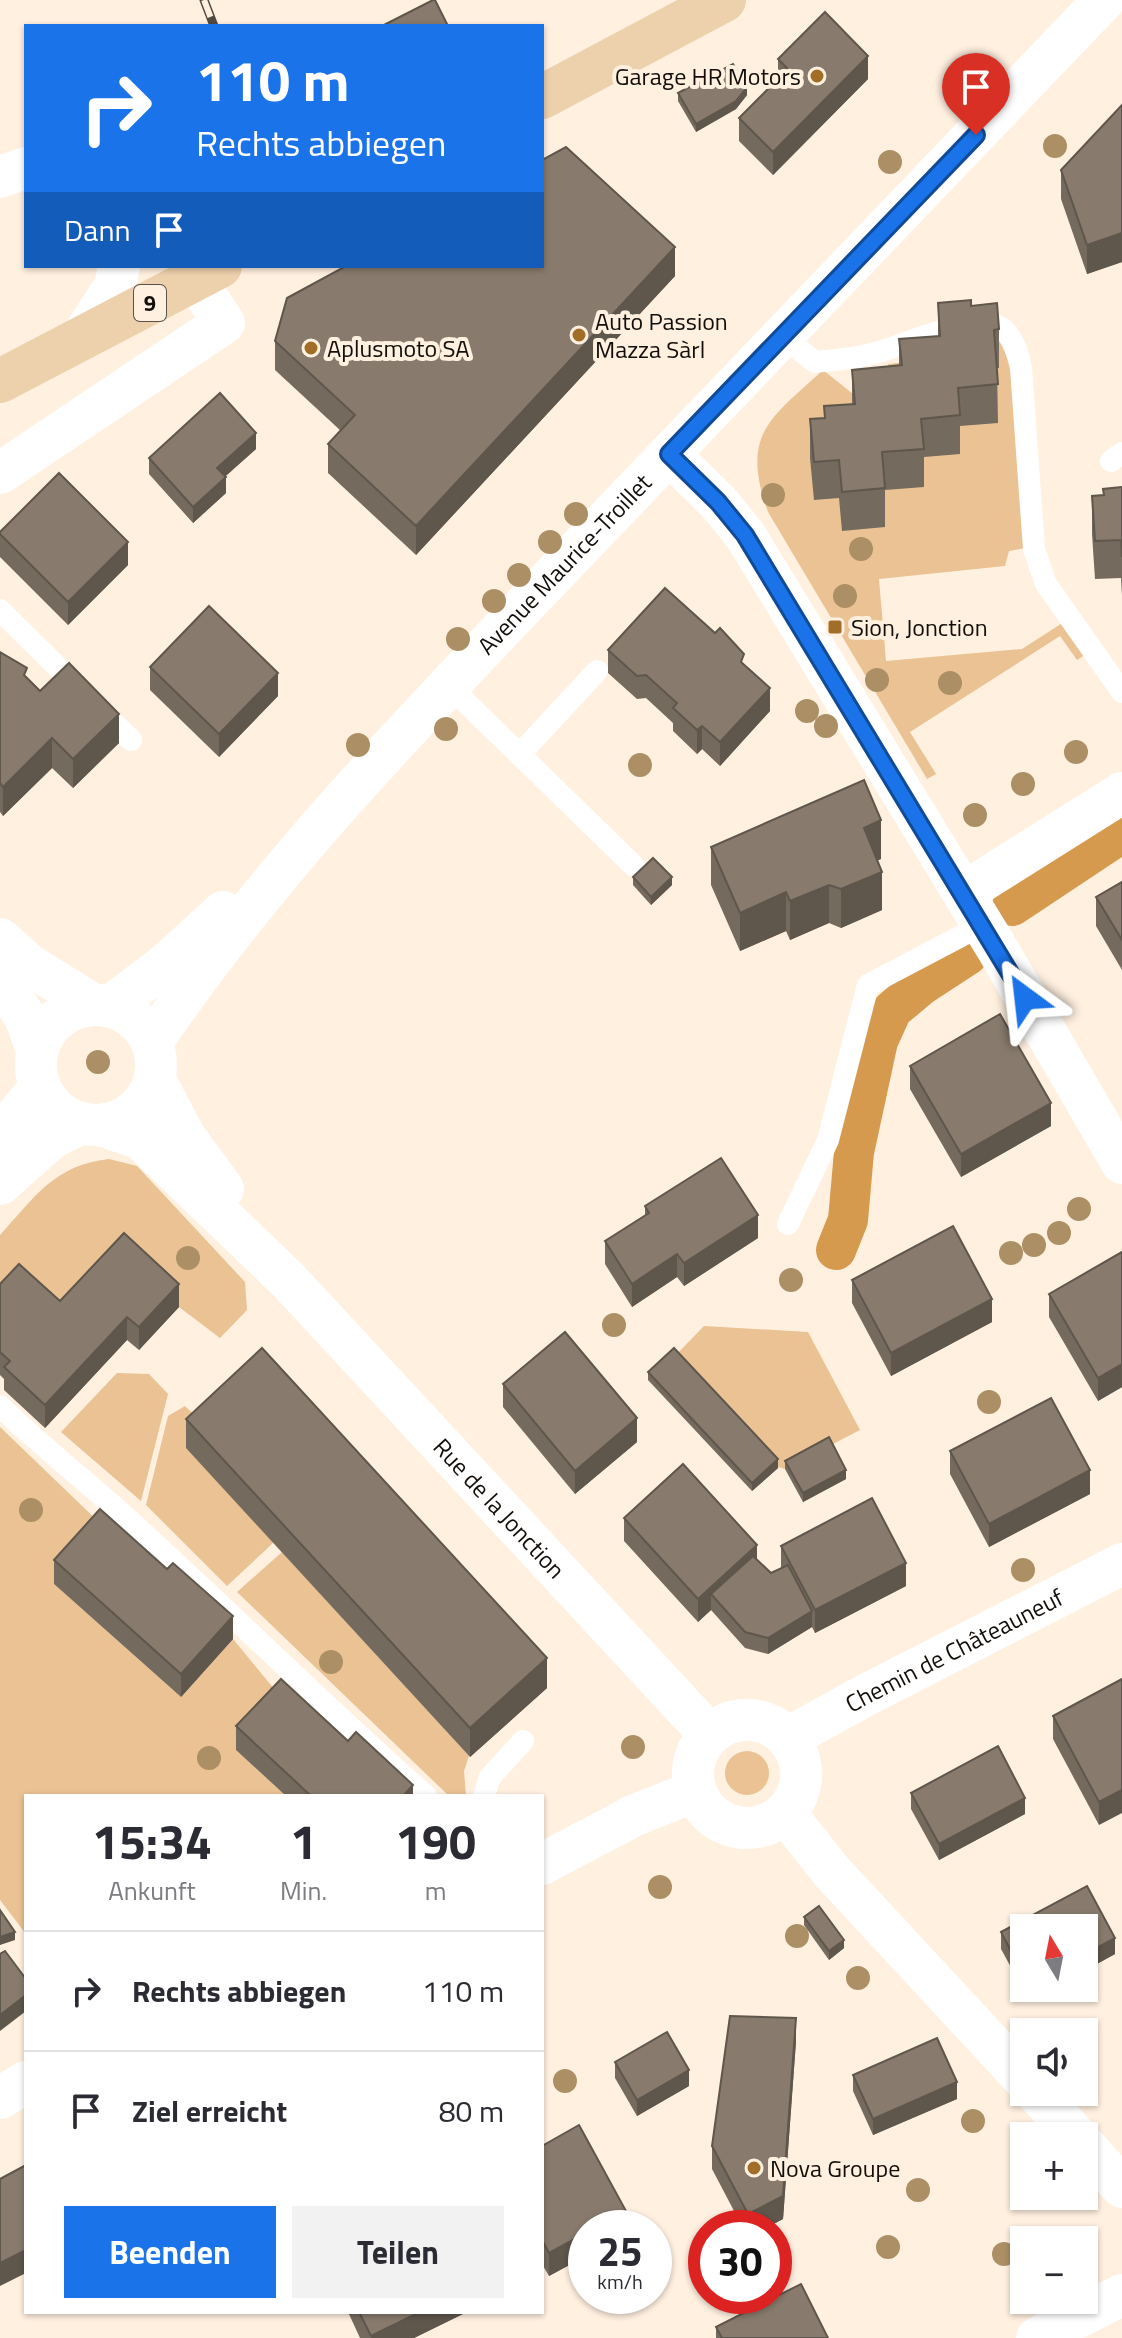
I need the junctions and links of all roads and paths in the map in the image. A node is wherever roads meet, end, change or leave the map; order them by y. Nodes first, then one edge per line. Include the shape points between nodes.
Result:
1 (724, 0) edge
2 (1104, 0) edge
3 (544, 96) edge
4 (24, 169) edge
5 (0, 177) edge
6 (24, 186) edge
7 (0, 189) edge
8 (119, 268) edge
9 (208, 273) edge
10 (783, 337) junction
11 (80, 340) junction
12 (0, 381) edge
13 (669, 454) junction
14 (0, 473) edge
15 (0, 610) edge
16 (597, 671) dead end
17 (449, 686) junction
18 (1122, 692) edge
19 (131, 740) dead end
20 (519, 755) junction
21 (1122, 793) edge
22 (328, 817) junction
23 (634, 866) dead end
24 (972, 909) junction
25 (0, 939) edge
26 (0, 978) edge
27 (101, 1005) junction
28 (153, 1061) junction
29 (39, 1069) junction
30 (91, 1124) junction
31 (0, 1135) edge
32 (1122, 1163) edge
33 (0, 1184) edge
34 (788, 1224) dead end
35 (289, 1281) junction
36 (0, 1406) edge
37 (1122, 1564) edge
38 (710, 1735) junction
39 (788, 1738) junction
40 (523, 1741) dead end
41 (696, 1791) junction
42 (424, 1794) edge
43 (485, 1794) edge
44 (785, 1813) junction
45 (544, 1863) edge
46 (1010, 2064) edge
47 (24, 2083) edge
48 (0, 2098) edge
49 (1049, 2106) edge
50 (1063, 2122) edge
51 (1098, 2160) edge
52 (1122, 2187) edge
53 (1122, 2295) edge
54 (1037, 2338) edge

1 - 3 main road
2 - 10 street, Avenue Maurice-Troillet
4 - 5 street
6 - 7 street
8 - 11 street via 115,286
9 - 11 main road, 9
9 - 14 street via 224,323
10 - 13 street, Avenue Maurice-Troillet
10 - 18 lane via 815,362 871,354 957,327 984,323 1002,328 1018,350 1021,368 1040,573
11 - 12 main road, 9
13 - 17 street, Avenue Maurice-Troillet
13 - 24 street via 745,535
15 - 19 lane
16 - 20 lane
17 - 20 lane
17 - 22 street, Avenue Maurice-Troillet
20 - 23 lane
21 - 24 street
22 - 27 street, Avenue Maurice-Troillet via 166,964
22 - 28 street, Avenue Maurice-Troillet via 190,987
24 - 32 street
24 - 34 lane via 868,985 828,1140
25 - 27 street via 28,964
26 - 29 street via 25,1017
27 - 28 street via 128,1013 143,1026
27 - 29 street via 57,1018 45,1033
28 - 30 street via 147,1096 135,1111 119,1121
28 - 35 street, Rue de la Jonction via 185,1137
29 - 30 street via 64,1116
29 - 31 street
30 - 33 street via 53,1137
30 - 35 street, Rue de la Jonction via 141,1139
35 - 38 street, Rue de la Jonction
36 - 42 lane
37 - 39 street, Chemin de Châteauneuf
38 - 39 street via 723,1725 747,1720 770,1725
38 - 41 street via 694,1763
39 - 44 street via 799,1757 801,1776 795,1800
40 - 43 lane via 490,1777
41 - 44 street via 711,1815 738,1828 767,1825
41 - 45 street via 635,1815
44 - 46 street via 832,1872
47 - 48 street
49 - 50 street
51 - 52 street
53 - 54 street

